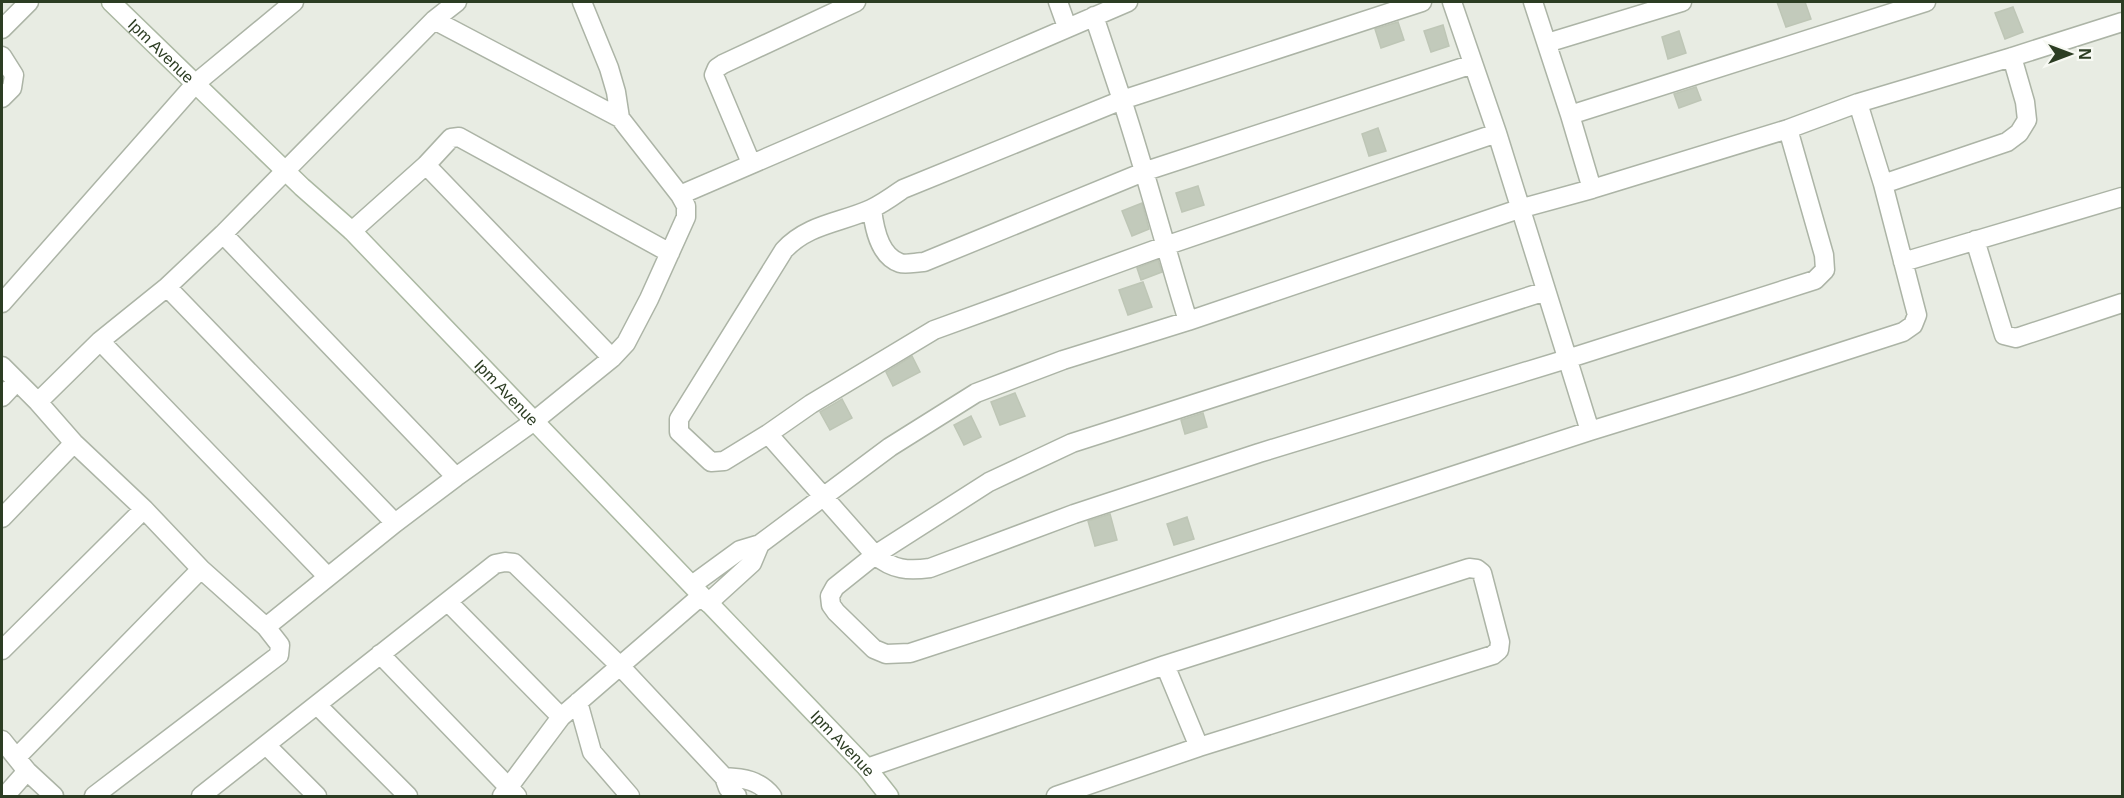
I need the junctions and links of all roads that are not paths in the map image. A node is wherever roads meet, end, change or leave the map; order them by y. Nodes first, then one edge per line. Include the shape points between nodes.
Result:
1 (28, 2) edge
2 (111, 2) edge
3 (294, 2) edge
4 (457, 2) edge
5 (582, 2) edge
6 (856, 2) edge
7 (1058, 2) edge
8 (1128, 2) edge
9 (1422, 2) edge
10 (1452, 2) edge
11 (1533, 2) edge
12 (1682, 2) edge
13 (1926, 2) edge
14 (1094, 16) junction
15 (434, 20) junction
16 (2122, 21) edge
17 (1067, 27) junction
18 (2, 29) edge
19 (1547, 43) junction
20 (2, 56) edge
21 (2012, 57) junction
22 (1473, 64) junction
23 (195, 83) junction
24 (2, 98) edge
25 (1122, 100) junction
26 (1858, 103) junction
27 (1570, 115) junction
28 (620, 118) junction
29 (1788, 129) junction
30 (1497, 133) junction
31 (751, 164) junction
32 (426, 165) junction
33 (285, 169) junction
34 (1146, 171) junction
35 (1883, 184) junction
36 (1592, 189) junction
37 (680, 195) junction
38 (2122, 197) edge
39 (872, 208) junction
40 (1519, 209) junction
41 (352, 231) junction
42 (223, 234) junction
43 (1975, 240) junction
44 (1165, 246) junction
45 (670, 253) junction
46 (1903, 262) junction
47 (167, 287) junction
48 (1546, 291) junction
49 (2, 303) edge
50 (2122, 303) edge
51 (1188, 321) junction
52 (100, 340) junction
53 (612, 358) junction
54 (1568, 359) junction
55 (2, 366) edge
56 (17, 381) junction
57 (2, 397) edge
58 (38, 402) junction
59 (533, 422) junction
60 (1590, 431) junction
61 (768, 434) junction
62 (74, 443) junction
63 (456, 477) junction
64 (823, 496) junction
65 (144, 508) junction
66 (2, 518) edge
67 (395, 523) junction
68 (875, 555) junction
69 (201, 569) junction
70 (327, 576) junction
71 (700, 594) junction
72 (448, 602) junction
73 (266, 627) junction
74 (2, 650) edge
75 (380, 654) junction
76 (1166, 665) junction
77 (620, 666) junction
78 (578, 702) junction
79 (317, 705) junction
80 (561, 717) junction
81 (2, 740) edge
82 (266, 745) junction
83 (1199, 747) junction
84 (22, 764) junction
85 (867, 768) junction
86 (724, 777) junction
87 (214, 793) edge
88 (509, 794) edge
89 (5, 796) edge
90 (54, 796) edge
91 (94, 796) edge
92 (317, 796) edge
93 (408, 796) edge
94 (630, 796) edge
95 (736, 796) edge
96 (772, 796) edge
97 (889, 796) edge
98 (1056, 796) edge

1 - 18 street
2 - 23 street, Ipm Avenue
3 - 23 street
4 - 15 street
5 - 28 street via 609,68
6 - 31 street via 717,68 714,75
7 - 17 street
8 - 14 street
9 - 25 street
10 - 22 street
11 - 19 street
12 - 19 street
13 - 27 street
14 - 17 street
14 - 25 street
15 - 28 street
15 - 33 street
16 - 21 street
17 - 31 street
19 - 27 street
20 - 24 street via 14,75 12,88
21 - 26 street
21 - 35 street via 2027,120 2019,133 2007,142
22 - 30 street
22 - 34 street
23 - 33 street, Ipm Avenue
23 - 49 street
25 - 34 street
25 - 39 street via 903,189
26 - 29 street
26 - 35 street
27 - 36 street
28 - 37 street
29 - 36 street
29 - 54 street via 1825,270 1815,280
30 - 40 street
30 - 44 street
31 - 37 street
32 - 41 street
32 - 45 street via 451,138 459,137
32 - 53 street
33 - 41 street, Ipm Avenue
33 - 42 street
34 - 39 street via 924,261 901,264 889,257 875,231
34 - 44 street
35 - 46 street
36 - 40 street
37 - 45 street via 686,217
38 - 43 street
39 - 61 street via 808,231 784,250 679,419 679,432 711,462 724,461
40 - 48 street
40 - 51 street
41 - 59 street, Ipm Avenue
42 - 47 street
42 - 63 street
43 - 46 street
43 - 50 street via 2004,335 2016,338
44 - 51 street
44 - 61 street via 934,330
45 - 53 street via 626,343
46 - 60 street via 1917,315 1913,325 1903,332
47 - 52 street
47 - 67 street
48 - 54 street
48 - 68 street via 1072,443 989,482
51 - 64 street via 1063,360 976,393 890,447
52 - 58 street
52 - 70 street
53 - 59 street
54 - 60 street
54 - 68 street via 1259,453 1074,514 930,568 898,569
55 - 56 street
56 - 57 street
56 - 58 street
58 - 62 street
59 - 63 street
59 - 71 street, Ipm Avenue
60 - 68 street via 910,653 886,654 874,649 831,605 835,587
61 - 64 street
62 - 65 street
62 - 66 street
63 - 67 street
64 - 68 street
64 - 71 street via 760,543 752,563
65 - 69 street
65 - 74 street
67 - 70 street
69 - 73 street
69 - 84 street
70 - 73 street
71 - 77 street
71 - 85 street, Ipm Avenue
72 - 75 street
72 - 77 street via 495,564 514,562
72 - 80 street
73 - 91 street via 280,645 279,655
75 - 79 street
75 - 88 street
76 - 83 street
76 - 83 street via 1470,568 1482,573 1500,642 1493,655
76 - 85 street
77 - 78 street
77 - 86 street
78 - 80 street
78 - 94 street via 592,752
79 - 82 street
79 - 93 street
80 - 88 street
81 - 84 street
82 - 87 street
82 - 92 street
83 - 98 street
84 - 89 street
84 - 90 street
85 - 97 street, Ipm Avenue
86 - 95 street
86 - 96 street via 753,780

